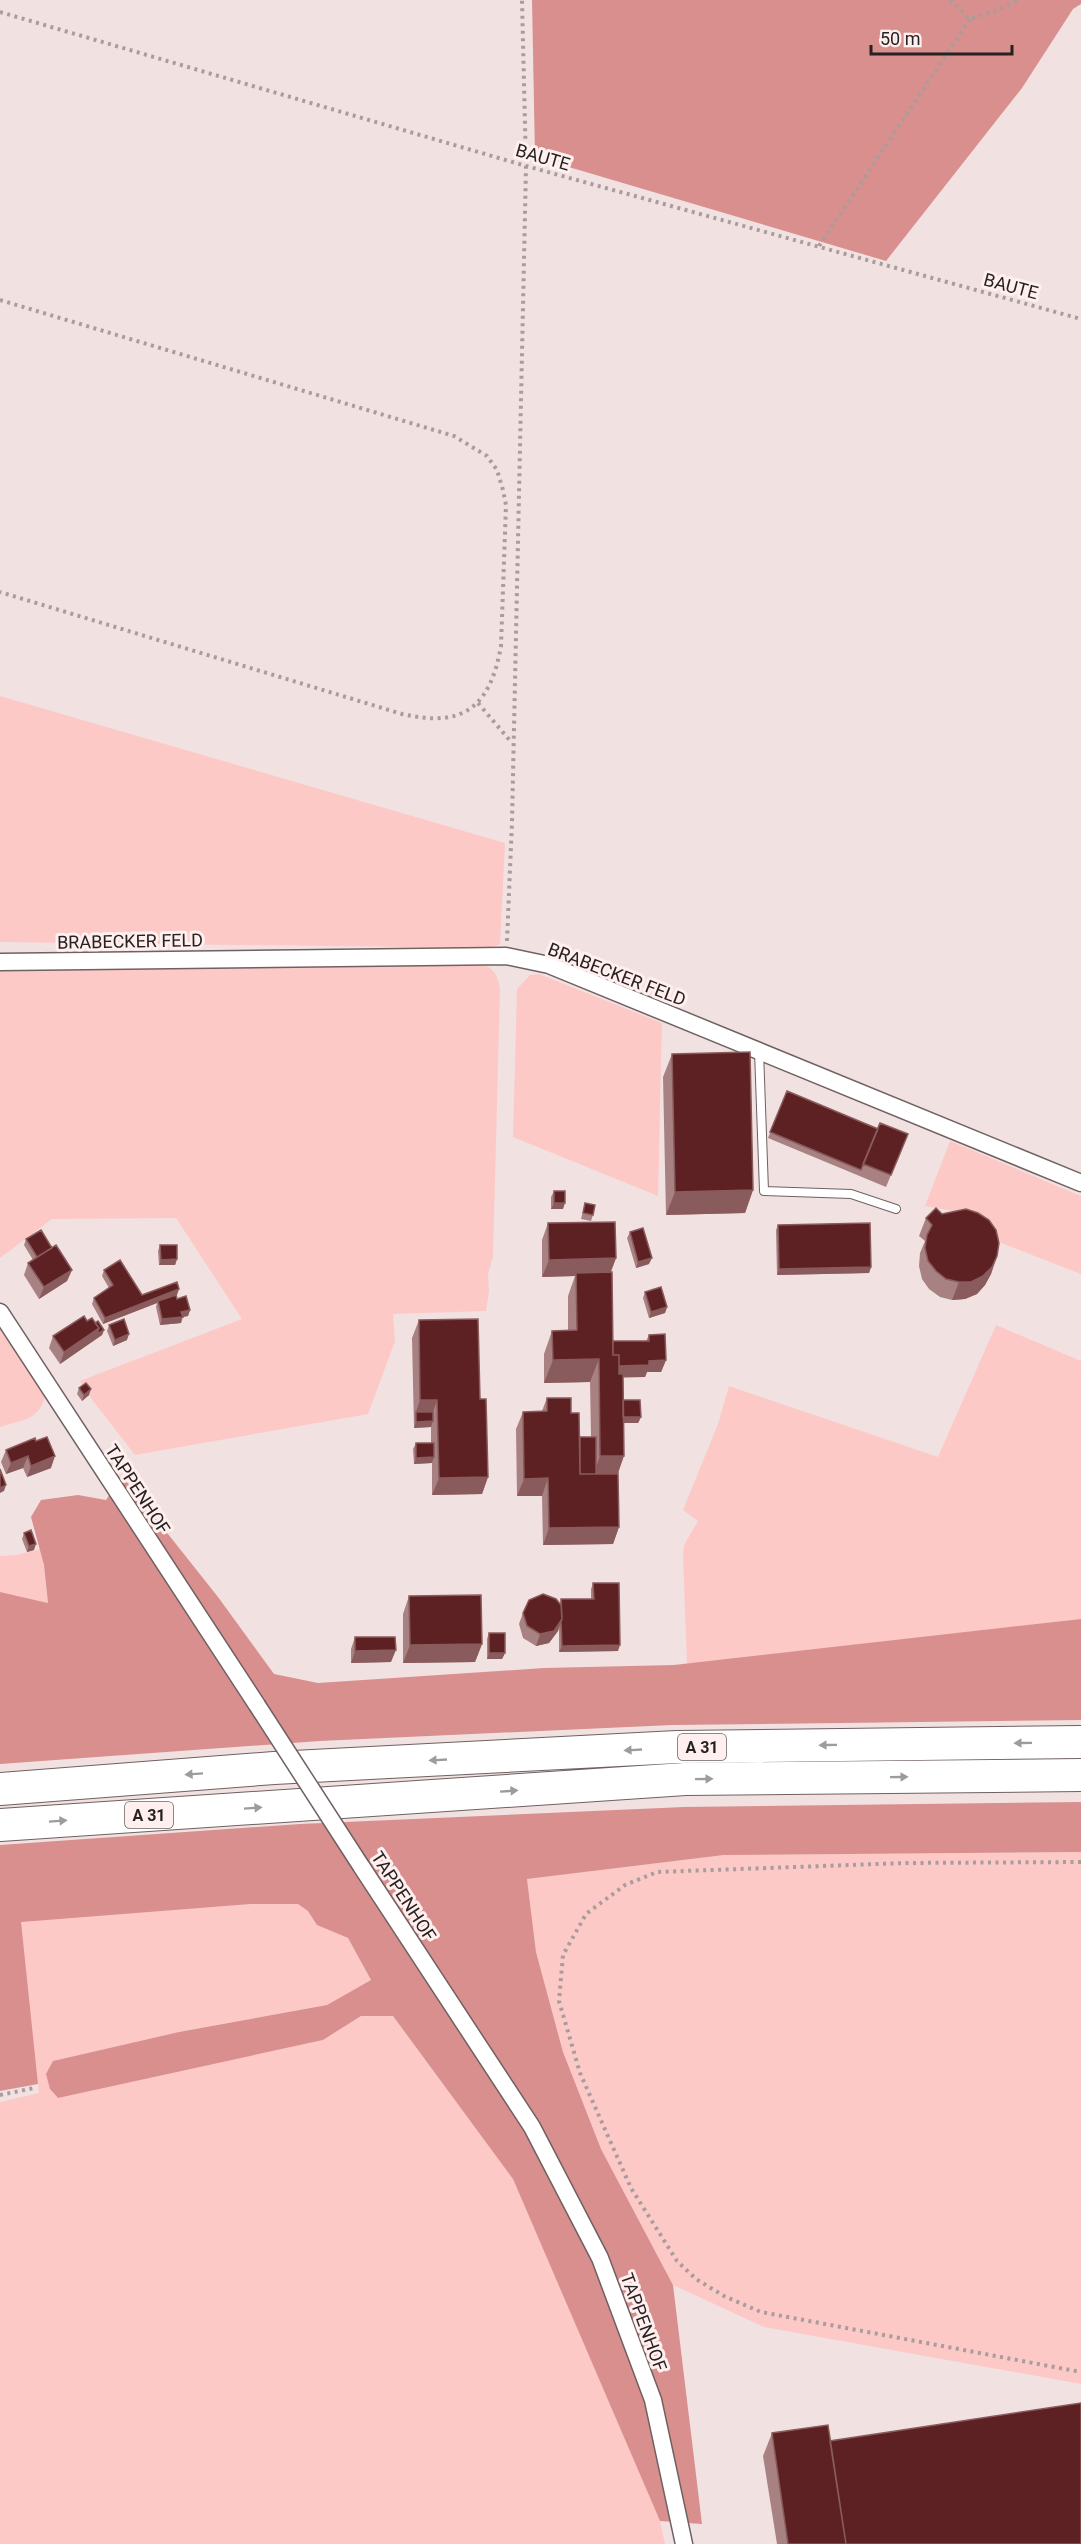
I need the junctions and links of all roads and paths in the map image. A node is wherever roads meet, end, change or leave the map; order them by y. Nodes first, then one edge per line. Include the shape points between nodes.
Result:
1 (522, 0) edge
2 (950, 0) edge
3 (1018, 0) edge
4 (0, 12) edge
5 (970, 19) junction
6 (526, 166) junction
7 (819, 246) junction
8 (0, 300) edge
9 (1081, 319) edge
10 (0, 591) edge
11 (478, 703) junction
12 (513, 744) junction
13 (506, 956) junction
14 (0, 962) edge
15 (759, 1051) junction
16 (1081, 1183) edge
17 (896, 1209) dead end
18 (0, 1312) edge
19 (1081, 1742) edge
20 (1081, 1775) edge
21 (0, 1789) edge
22 (0, 1825) edge
23 (1081, 1862) edge
24 (34, 2088) dead end
25 (0, 2095) edge
26 (1081, 2372) edge
27 (684, 2544) edge

1 - 6 path
2 - 5 path
3 - 5 path
4 - 6 path, BAUTE
5 - 7 path
6 - 7 path, BAUTE
6 - 12 path
7 - 9 path, BAUTE
8 - 11 path via 454,436 487,456 497,470 506,505 501,646 498,667
10 - 11 path via 427,720 461,715
11 - 12 path
12 - 13 path
13 - 14 street, BRABECKER FELD
13 - 15 street, BRABECKER FELD via 549,965
15 - 16 street, BRABECKER FELD
15 - 17 lane via 764,1191 851,1194
18 - 27 street, TAPPENHOF, bridge via 532,2127 600,2258 652,2400
19 -> 21 highway, A 31 via 677,1748 284,1768
22 -> 20 highway, A 31 via 685,1779
23 - 26 path via 905,1863 657,1872 625,1885 586,1914 562,1955 559,2001 580,2073 631,2188 677,2261 696,2279 761,2312
24 - 25 path

